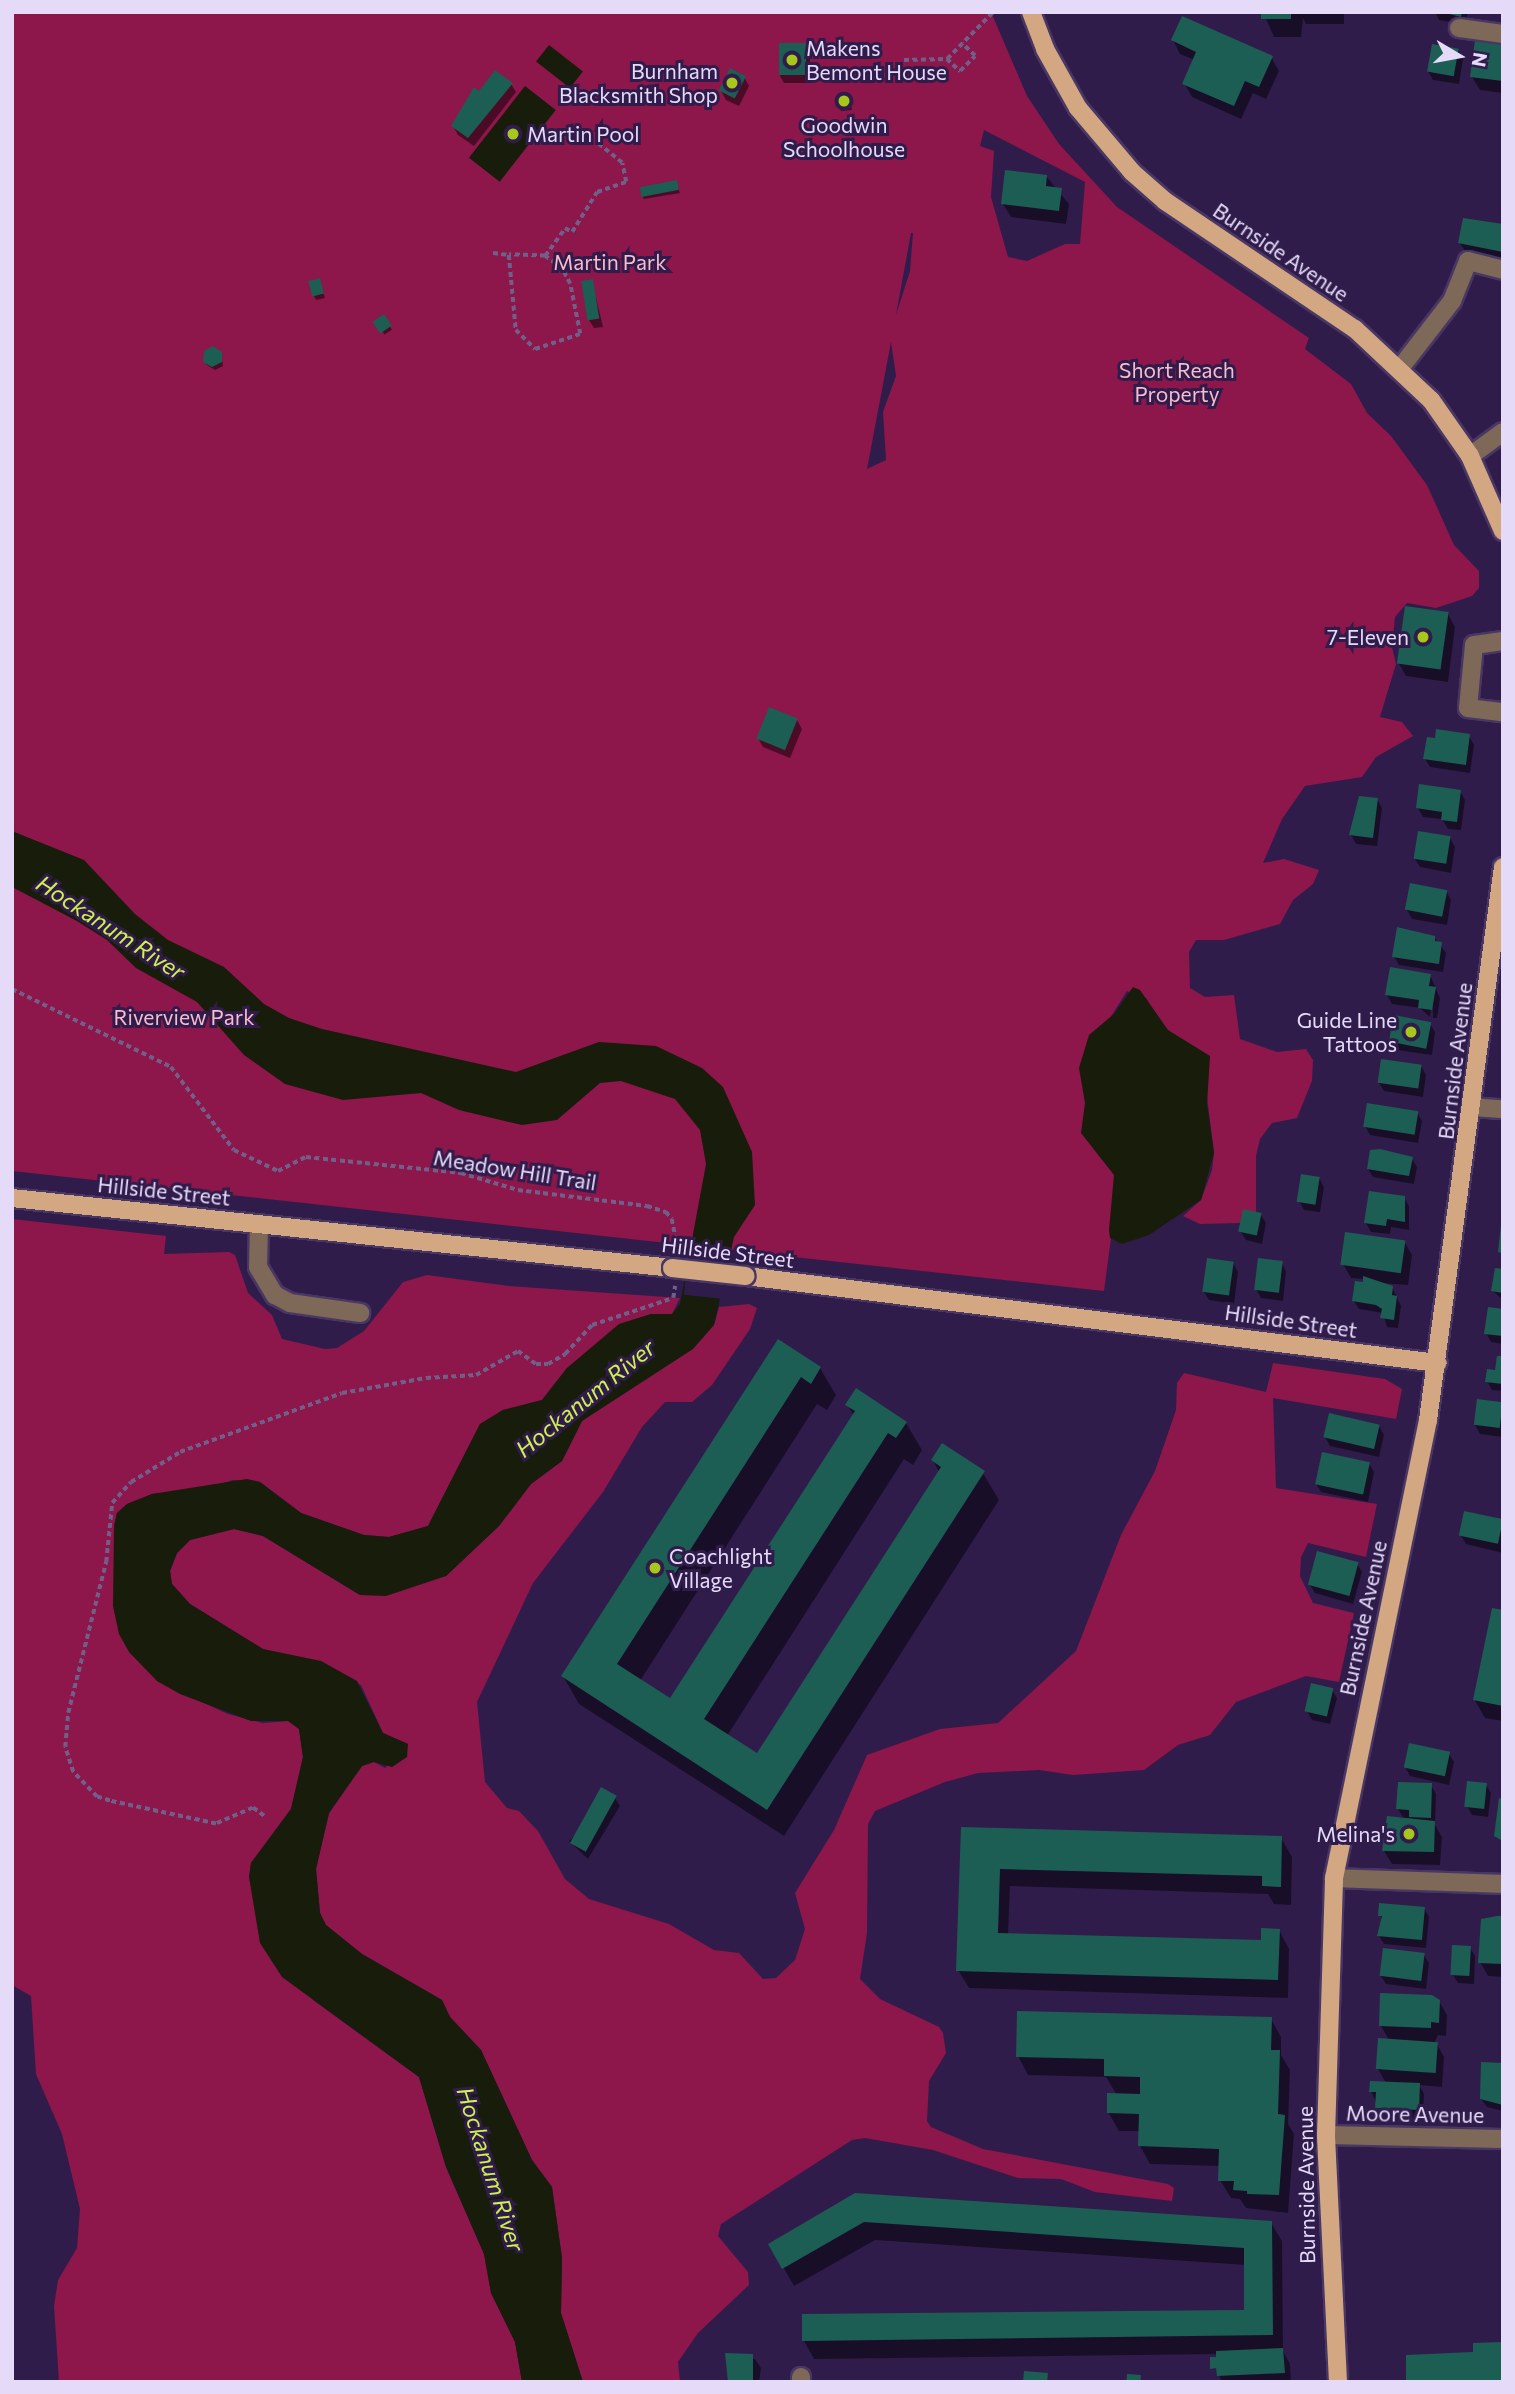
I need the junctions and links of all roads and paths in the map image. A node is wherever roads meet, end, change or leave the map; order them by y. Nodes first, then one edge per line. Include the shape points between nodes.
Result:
1 (993, 12) edge
2 (1031, 12) edge
3 (1460, 28) dead end
4 (1503, 34) edge
5 (962, 44) junction
6 (947, 59) junction
7 (904, 60) dead end
8 (596, 142) dead end
9 (493, 253) dead end
10 (509, 255) junction
11 (545, 256) junction
12 (1503, 270) edge
13 (1401, 367) junction
14 (1503, 432) edge
15 (1470, 456) junction
16 (1503, 531) edge
17 (1503, 641) edge
18 (1503, 712) edge
19 (1503, 867) edge
20 (12, 989) edge
21 (1471, 1107) junction
22 (1503, 1109) edge
23 (12, 1198) edge
24 (259, 1224) junction
25 (675, 1268) junction
26 (360, 1313) dead end
27 (1438, 1363) junction
28 (264, 1815) dead end
29 (1334, 1878) junction
30 (1503, 1884) edge
31 (1326, 2135) junction
32 (1503, 2139) edge
33 (1338, 2382) edge

1 - 5 path
2 - 13 main road, Burnside Avenue via 1045,49 1078,108 1132,172 1165,201 1355,328
3 - 4 street
5 - 6 path
5 - 6 path via 975,56 960,71
6 - 7 path
8 - 11 path via 622,163 626,182 597,192 572,232 565,228
9 - 10 path
10 - 11 path
10 - 11 path via 516,330 535,349 580,334 567,277
12 - 13 street via 1468,261 1452,301
13 - 15 main road, Burnside Avenue
14 - 15 street
15 - 16 main road, Burnside Avenue
17 - 18 street via 1474,645 1468,708
19 - 21 main road, Burnside Avenue
20 - 25 path, Meadow Hill Trail via 171,1067 234,1150 278,1171 306,1157 461,1173 518,1190 647,1206 666,1212 678,1244
21 - 22 street
21 - 27 main road, Burnside Avenue
23 - 24 main road, Hillside Street
24 - 25 main road, Hillside Street
24 - 26 street via 258,1267 275,1295 290,1303
25 - 27 main road, Hillside Street, bridge
25 - 28 path via 673,1298 592,1325 565,1354 548,1364 536,1364 518,1351 476,1375 426,1377 342,1393 207,1440 131,1482 112,1503 106,1562 65,1747 73,1772 97,1797 216,1824 253,1808
27 - 29 main road, Burnside Avenue
29 - 30 street
29 - 31 main road, Burnside Avenue
31 - 32 street, Moore Avenue
31 - 33 main road, Burnside Avenue

